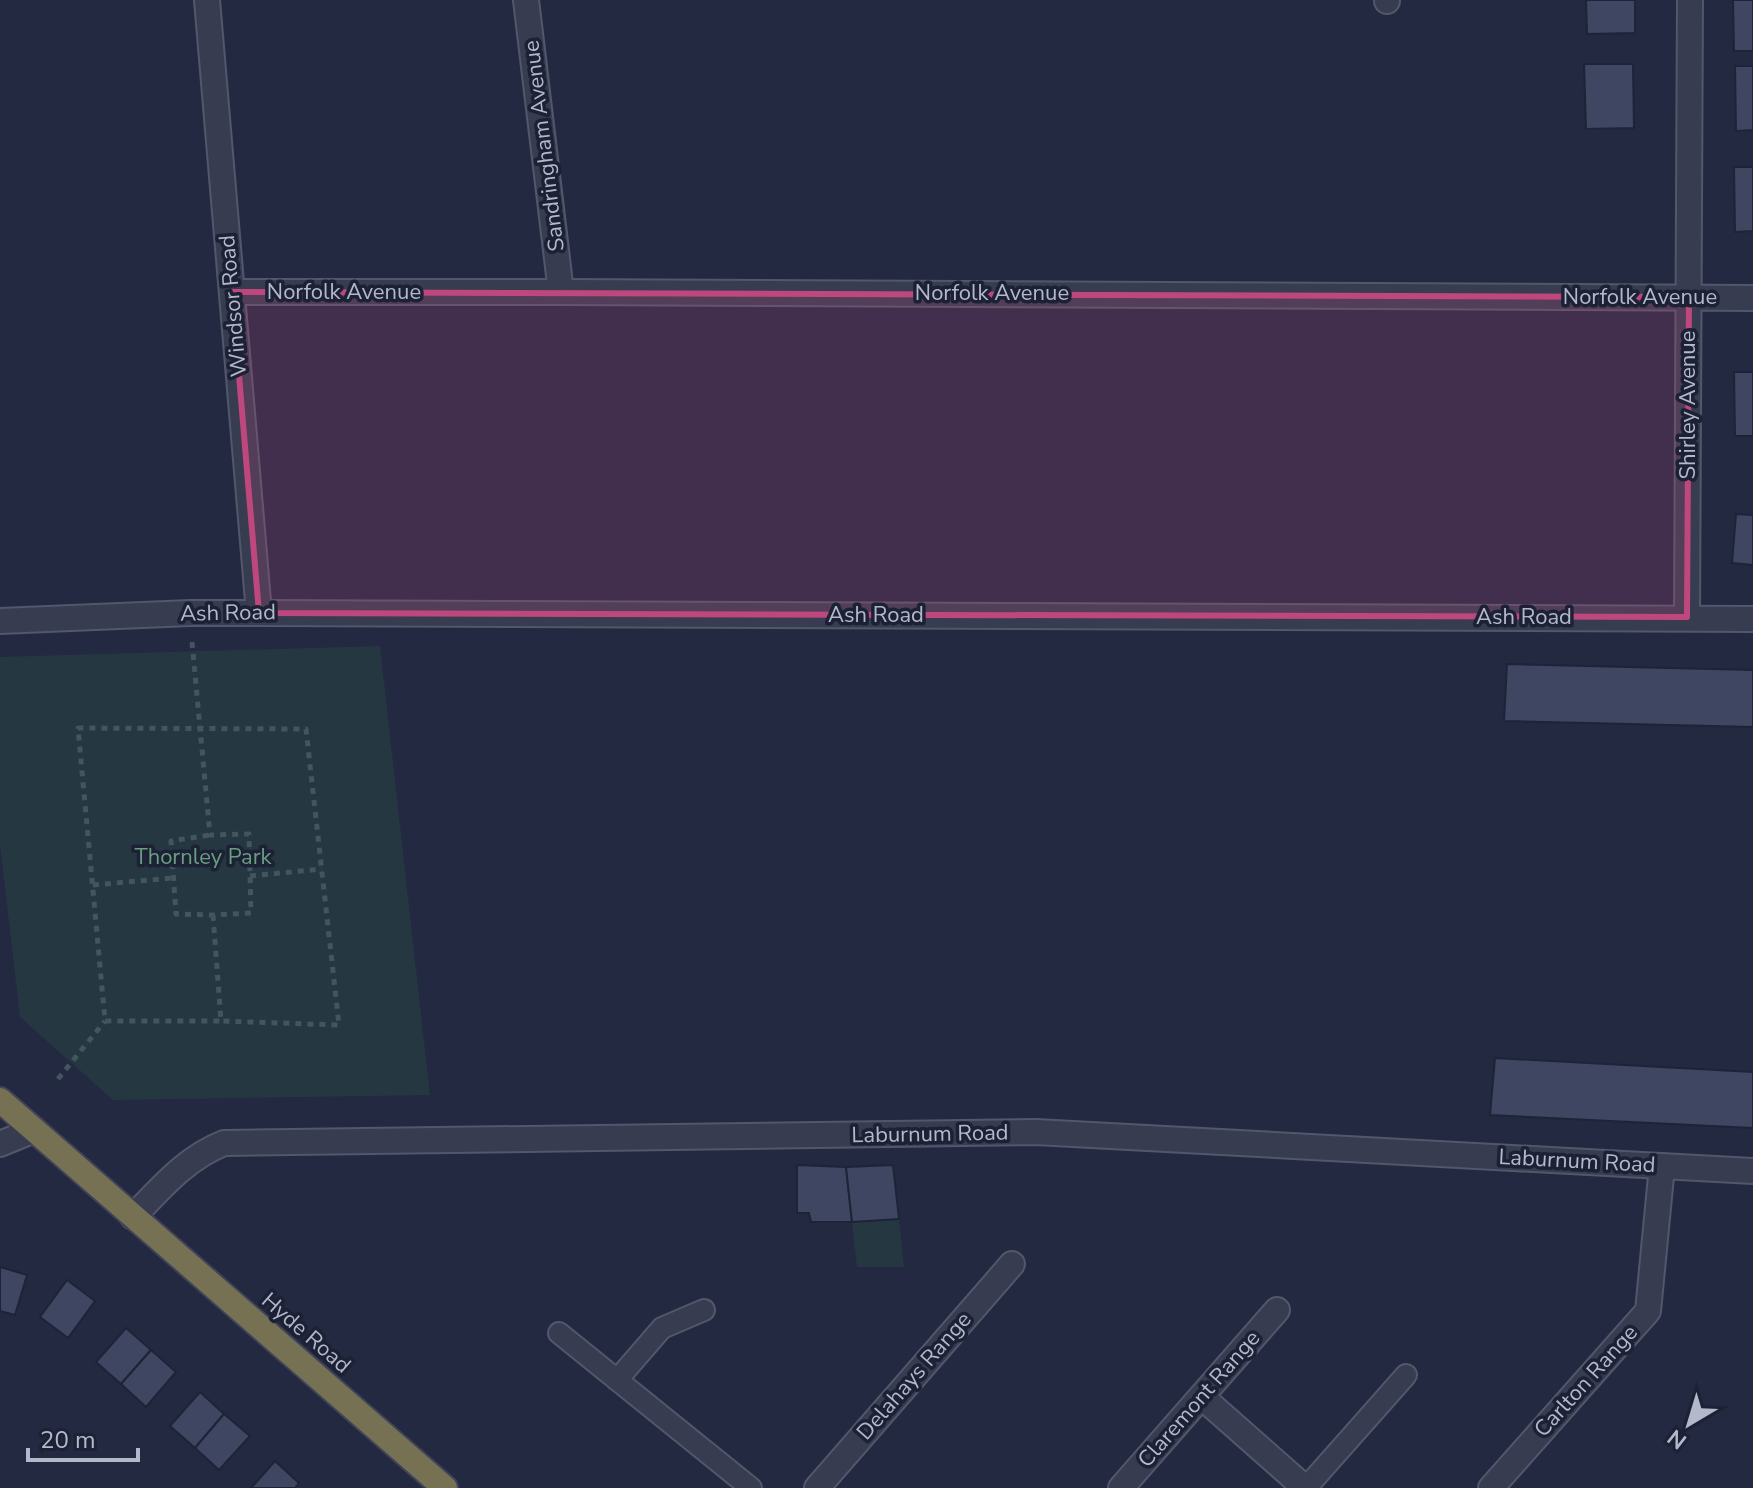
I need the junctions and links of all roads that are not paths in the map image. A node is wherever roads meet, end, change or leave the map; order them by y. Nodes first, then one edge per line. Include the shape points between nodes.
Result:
1 (207, 0) edge
2 (526, 0) edge
3 (1690, 0) edge
4 (232, 292) junction
5 (561, 292) junction
6 (1689, 297) junction
7 (1753, 298) edge
8 (259, 613) junction
9 (1687, 617) junction
10 (1753, 619) edge
11 (0, 621) edge
12 (0, 1100) edge
13 (34, 1130) junction
14 (0, 1144) edge
15 (1662, 1166) junction
16 (1753, 1171) edge
17 (133, 1217) junction
18 (1012, 1264) dead end
19 (704, 1310) dead end
20 (1277, 1310) dead end
21 (559, 1333) dead end
22 (1406, 1375) dead end
23 (617, 1380) junction
24 (1202, 1397) junction
25 (445, 1488) edge
26 (751, 1488) edge
27 (817, 1488) edge
28 (1121, 1488) edge
29 (1306, 1488) edge
30 (1491, 1488) edge

1 - 4 street, Windsor Road
2 - 5 street, Sandringham Avenue
3 - 6 street, Shirley Avenue
4 - 5 street, Norfolk Avenue
4 - 8 street, Windsor Road
5 - 6 street, Norfolk Avenue
6 - 7 street, Norfolk Avenue
6 - 9 street, Shirley Avenue
8 - 9 street, Ash Road
8 - 11 street, Ash Road
9 - 10 street, Ash Road
12 - 13 highway, Hyde Road
13 - 14 street
13 - 17 highway, Hyde Road
15 - 16 street, Laburnum Road
15 - 17 street, Laburnum Road via 1036,1132 224,1143 182,1167
15 - 30 street, Carlton Range via 1648,1311
17 - 25 highway, Hyde Road
18 - 27 street, Delahays Range
19 - 23 lane via 662,1328
20 - 24 street, Claremont Range
21 - 23 lane
22 - 29 lane
23 - 26 lane
24 - 28 street, Claremont Range
24 - 29 street

